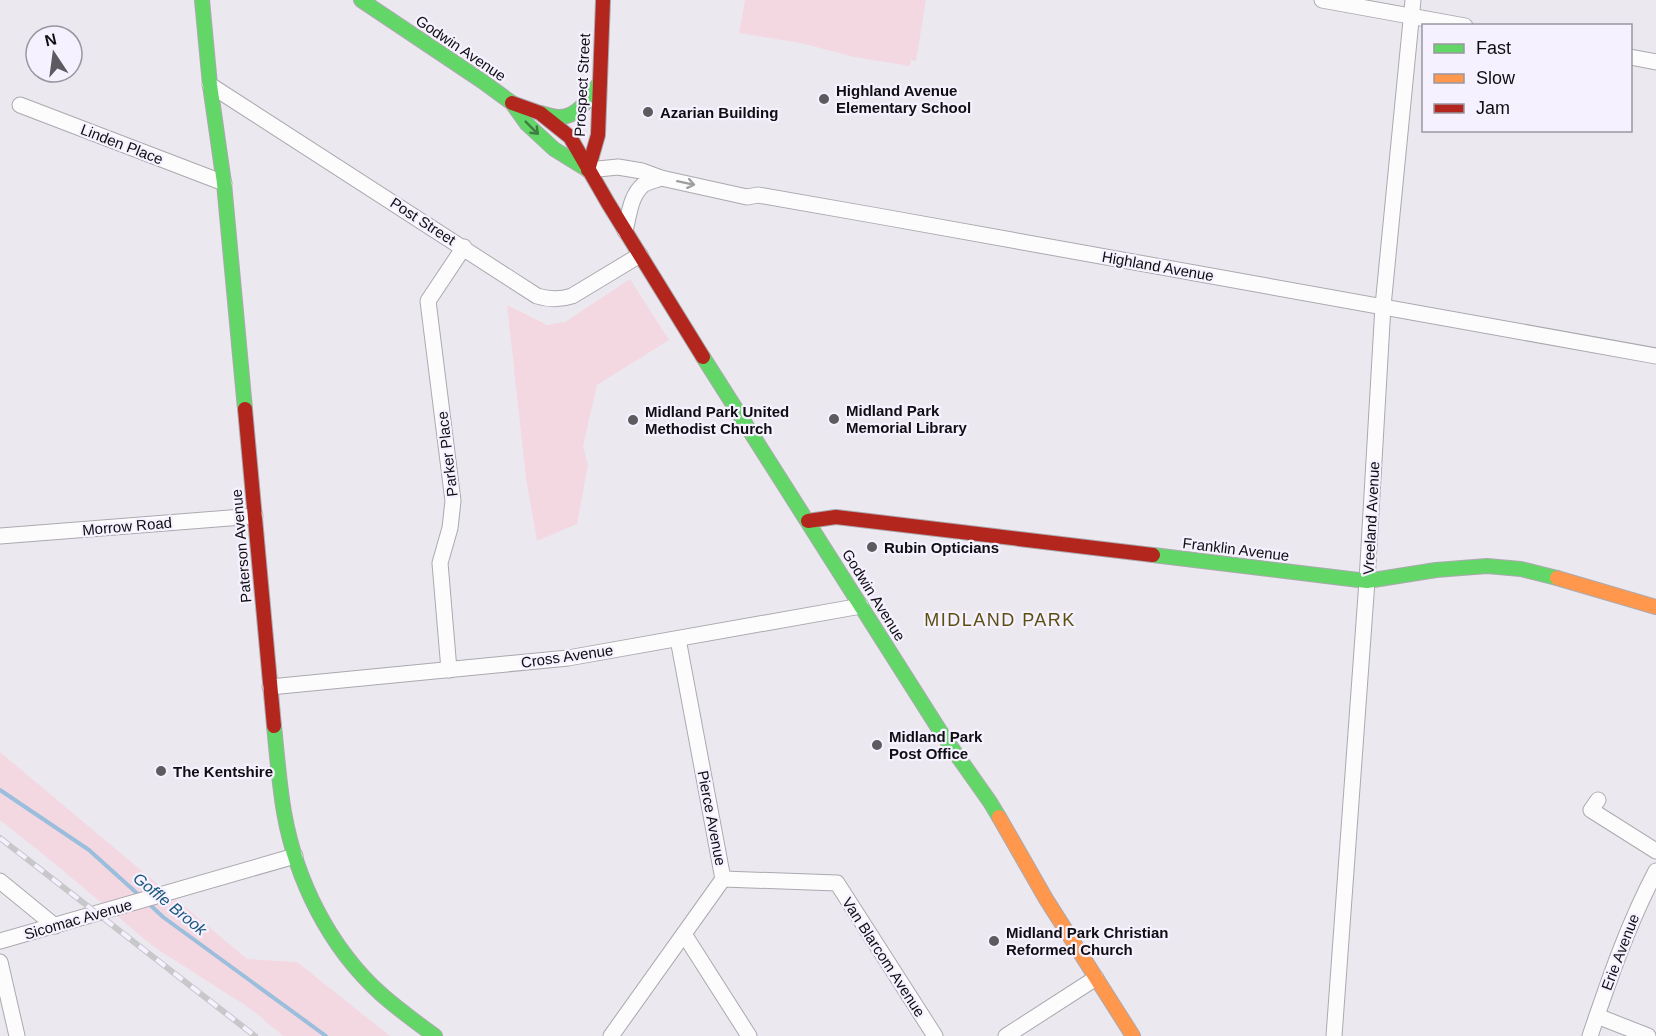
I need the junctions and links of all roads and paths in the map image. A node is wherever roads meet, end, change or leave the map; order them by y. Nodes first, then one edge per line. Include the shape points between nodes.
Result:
1 (202, 0) edge
2 (361, 0) edge
3 (603, 0) edge
4 (1322, 0) edge
5 (1413, 8) edge
6 (1459, 24) edge
7 (1632, 57) edge
8 (1656, 62) edge
9 (600, 82) junction
10 (210, 85) junction
11 (512, 104) junction
12 (20, 105) dead end
13 (540, 113) junction
14 (588, 170) junction
15 (661, 178) junction
16 (224, 183) junction
17 (625, 231) junction
18 (464, 247) junction
19 (640, 255) junction
20 (1383, 306) junction
21 (1656, 356) edge
22 (255, 516) junction
23 (808, 521) junction
24 (0, 536) edge
25 (1367, 581) junction
26 (861, 606) junction
27 (1656, 606) edge
28 (678, 639) junction
29 (449, 670) junction
30 (270, 687) junction
31 (1598, 800) dead end
32 (1656, 851) edge
33 (295, 856) junction
34 (1656, 871) edge
35 (723, 879) junction
36 (0, 881) edge
37 (54, 926) junction
38 (684, 934) junction
39 (0, 941) edge
40 (0, 963) edge
41 (1096, 978) junction
42 (1597, 1016) junction
43 (17, 1036) edge
44 (435, 1036) edge
45 (611, 1036) edge
46 (749, 1036) edge
47 (935, 1036) edge
48 (1006, 1036) edge
49 (1133, 1036) edge
50 (1334, 1036) edge
51 (1590, 1036) edge
52 (1648, 1036) edge

1 - 10 street, Paterson Avenue
2 - 11 street, Godwin Avenue
3 - 9 street, Prospect Street
4 - 5 street
5 - 6 street
5 - 20 street, Vreeland Avenue
7 - 8 street
9 - 13 street via 574,113 561,118
9 - 14 street, Prospect Street via 598,135
10 - 16 street, Paterson Avenue
10 - 18 street, Post Street
11 - 13 street, Godwin Avenue
11 -> 14 street, Godwin Avenue via 554,149
12 - 16 street, Linden Place
13 - 14 street, Godwin Avenue via 570,137
14 - 15 street, Highland Avenue via 618,167
14 - 17 street, Godwin Avenue
15 - 17 street via 644,184 636,195
15 -> 20 street, Highland Avenue via 747,197 758,195
16 - 22 street, Paterson Avenue
17 - 19 street, Godwin Avenue
18 - 19 street, Post Street via 527,290 548,299 572,296
18 - 29 street, Parker Place via 428,301 453,501 440,563
19 - 23 street, Godwin Avenue
20 - 21 street, Highland Avenue
20 - 25 street, Vreeland Avenue
22 - 24 street, Morrow Road
22 - 30 street, Paterson Avenue
23 - 25 street, Franklin Avenue via 836,517
23 - 26 street, Godwin Avenue
25 - 27 street, Franklin Avenue via 1448,568 1505,567
25 - 50 street, Vreeland Avenue
26 - 28 street, Cross Avenue
26 - 41 street, Godwin Avenue via 942,735 990,802
28 - 29 street, Cross Avenue via 568,658
28 - 35 street, Pierce Avenue
29 - 30 street, Cross Avenue
30 - 33 street, Paterson Avenue via 281,795
31 - 32 street via 1591,810
33 - 37 street, Sicomac Avenue
33 - 44 street, Paterson Avenue via 337,942 379,991
34 - 42 street, Erie Avenue via 1624,938
35 - 38 street, Pierce Avenue
35 - 47 street, Van Blarcom Avenue via 837,883
36 - 37 street
37 - 39 street, Sicomac Avenue
38 - 45 street, Pierce Avenue
38 - 46 street
40 - 43 street
41 - 48 street
41 - 49 street, Godwin Avenue
42 - 51 street, Erie Avenue
42 - 52 street

